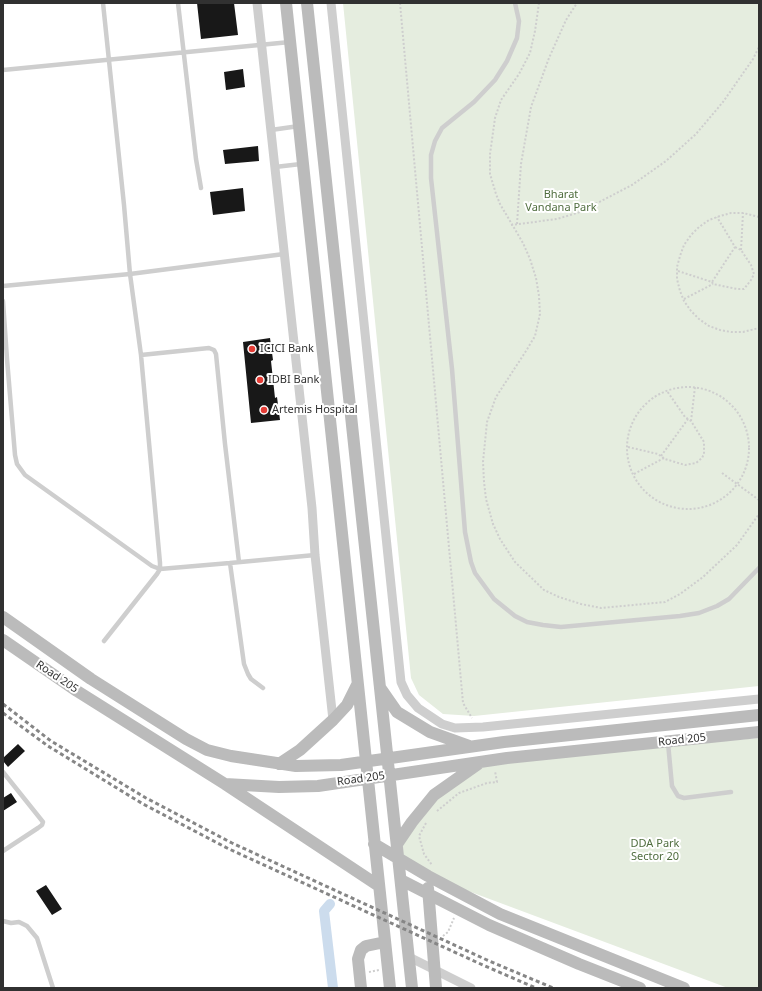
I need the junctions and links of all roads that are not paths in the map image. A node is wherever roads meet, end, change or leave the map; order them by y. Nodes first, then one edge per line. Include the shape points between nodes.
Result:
1 (103, 3) edge
2 (178, 3) edge
3 (256, 3) edge
4 (286, 3) edge
5 (307, 3) edge
6 (331, 3) edge
7 (515, 3) edge
8 (290, 42) junction
9 (261, 45) junction
10 (184, 52) junction
11 (108, 60) junction
12 (3, 70) edge
13 (299, 126) junction
14 (271, 130) junction
15 (303, 164) junction
16 (275, 167) junction
17 (201, 188) dead end
18 (284, 254) junction
19 (130, 274) junction
20 (3, 286) edge
21 (3, 301) edge
22 (141, 355) junction
23 (315, 555) junction
24 (239, 562) junction
25 (230, 563) junction
26 (759, 568) edge
27 (160, 569) junction
28 (3, 617) edge
29 (3, 640) edge
30 (104, 641) dead end
31 (357, 685) junction
32 (263, 688) dead end
33 (380, 688) junction
34 (759, 699) edge
35 (759, 715) edge
36 (333, 720) junction
37 (759, 732) edge
38 (668, 741) junction
39 (470, 747) junction
40 (388, 759) junction
41 (365, 762) junction
42 (481, 762) junction
43 (279, 764) junction
44 (3, 772) edge
45 (389, 775) junction
46 (367, 778) junction
47 (225, 784) junction
48 (731, 792) dead end
49 (374, 844) junction
50 (396, 844) junction
51 (3, 851) edge
52 (398, 857) junction
53 (432, 873) junction
54 (402, 880) junction
55 (379, 886) junction
56 (427, 893) junction
57 (3, 921) edge
58 (385, 942) junction
59 (409, 957) junction
60 (434, 970) junction
61 (53, 988) edge
62 (361, 988) edge
63 (390, 988) edge
64 (412, 988) edge
65 (436, 988) edge
66 (471, 988) edge
67 (640, 988) edge
68 (684, 988) edge

1 - 11 lane
2 - 10 lane
3 - 9 street
4 - 8 main road
5 - 33 main road
6 - 34 street via 401,682 407,695 418,708 442,724 455,728
7 - 26 lane via 519,21 517,38 508,61 495,80 442,128 431,155 431,178 452,369 464,524 475,573 494,599 515,616 527,622 561,627 699,613 729,600
8 - 9 lane
8 - 13 main road
9 - 10 lane
9 - 14 street
10 - 11 lane
10 - 17 lane
11 - 12 lane
11 - 19 lane
13 - 14 lane
13 - 15 main road
14 - 16 street
15 - 16 lane
15 - 31 main road
16 - 18 street
18 - 19 lane
18 - 23 street
19 - 20 lane
19 - 22 lane
21 - 27 lane via 15,455 18,464 32,481 152,566
22 - 24 lane via 208,348 216,354
22 - 27 lane
23 - 24 lane
23 - 36 street
24 - 25 lane
25 - 27 lane
25 - 32 lane via 244,664 248,674
27 - 30 lane
28 - 43 main road, Road 205 via 91,679 186,739 207,750
29 - 47 main road, Road 205 via 77,691
31 - 36 main road
31 - 41 main road
33 - 39 main road via 397,712 430,732
33 - 40 main road
35 - 39 main road, Road 205
36 - 43 main road via 300,750
37 - 38 main road, Road 205
38 - 42 main road, Road 205
38 - 48 lane via 672,786 678,796 684,798
39 - 40 main road, Road 205
40 - 41 main road, Road 205
40 - 45 main road
41 - 43 main road, Road 205 via 341,765
41 - 46 main road
42 - 45 main road, Road 205
42 - 50 main road via 434,796
44 - 51 lane via 43,822
45 - 46 main road, Road 205
45 - 50 main road
46 - 47 main road, Road 205 via 318,786
46 - 49 main road
47 - 55 main road
49 - 52 main road
49 - 55 main road
50 - 52 main road
52 - 53 main road
52 - 54 main road
53 - 56 main road
53 - 68 main road via 500,914
54 - 56 main road
54 - 59 main road
55 - 58 main road
56 - 60 main road
56 - 67 main road via 489,925
57 - 61 lane via 19,922 27,926 37,938
58 - 62 main road via 366,946 361,950 358,959
58 - 63 main road
59 - 60 street
59 - 64 main road
60 - 65 main road
60 - 66 street

